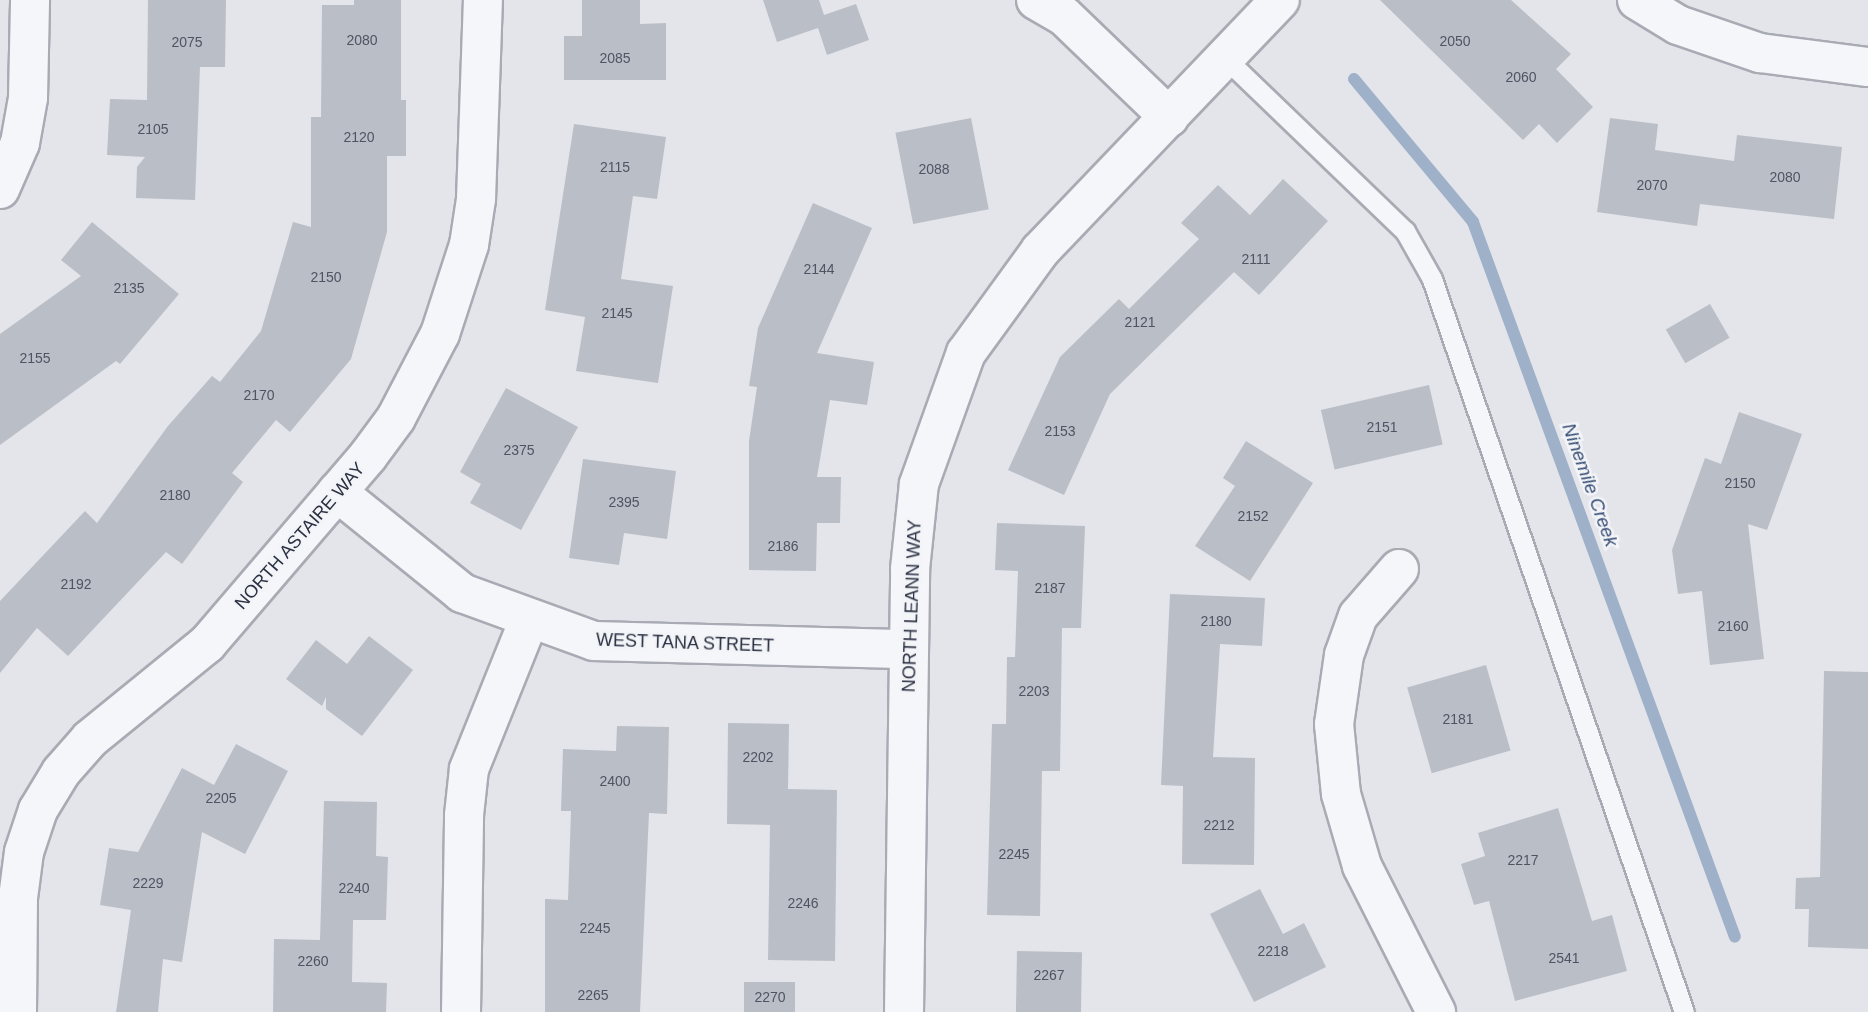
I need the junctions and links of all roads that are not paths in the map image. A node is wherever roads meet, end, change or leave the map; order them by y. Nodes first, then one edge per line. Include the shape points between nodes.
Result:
1 (30, 0) edge
2 (483, 0) edge
3 (1036, 0) edge
4 (1280, 0) edge
5 (1637, 0) edge
6 (1224, 58) junction
7 (1868, 67) edge
8 (1169, 117) junction
9 (0, 189) edge
10 (337, 492) junction
11 (1399, 569) dead end
12 (528, 620) junction
13 (909, 649) junction
14 (17, 1012) edge
15 (461, 1012) edge
16 (905, 1012) edge
17 (1436, 1012) edge
18 (1684, 1012) edge

1 - 9 street via 24,120 20,143
2 - 10 street, NORTH ASTAIRE WAY via 476,198 456,290 440,334 396,418
3 - 8 street via 1064,16
4 - 6 street, NORTH LEANN WAY
5 - 7 street via 1678,25 1760,53
6 - 8 street, NORTH LEANN WAY
6 - 18 lane via 1405,231 1432,279
8 - 13 street, NORTH LEANN WAY via 1040,251 966,352 919,484 910,569
10 - 12 street, WEST TANA STREET via 462,593
10 - 14 street, NORTH ASTAIRE WAY via 207,644 90,739 61,772 38,810 24,852 18,898
11 - 17 street via 1358,616 1344,655 1334,724 1341,794 1362,866
12 - 13 street, WEST TANA STREET via 594,641
12 - 15 street via 469,769
13 - 16 street, NORTH LEANN WAY

